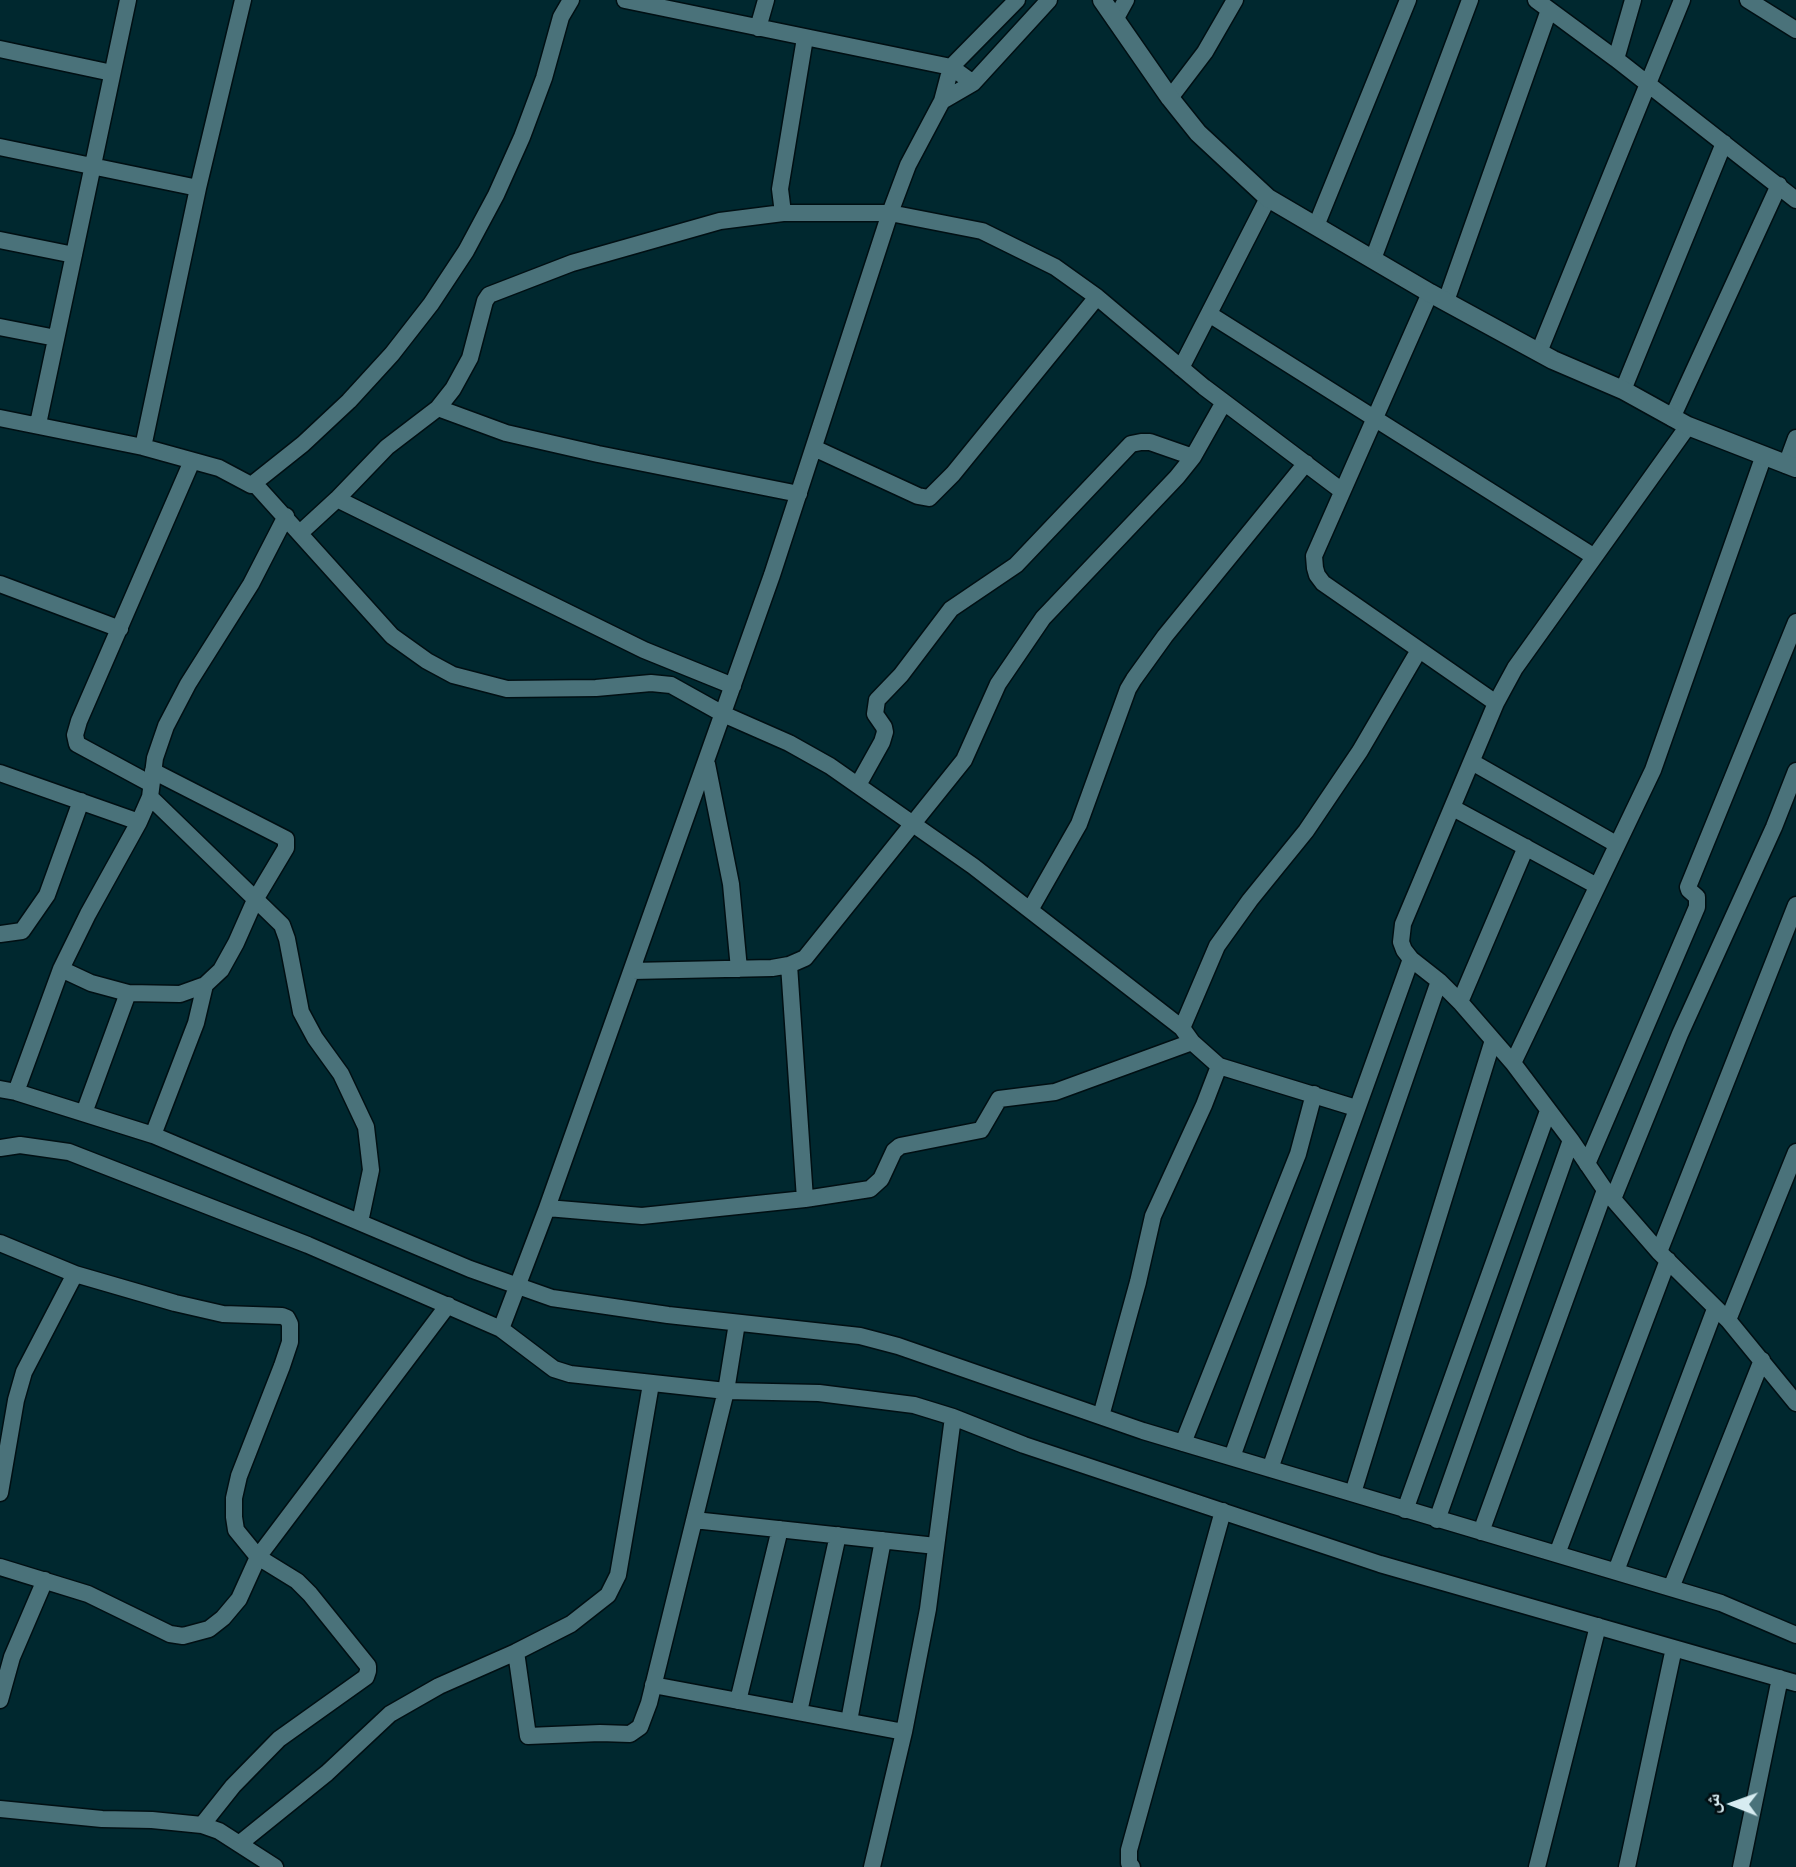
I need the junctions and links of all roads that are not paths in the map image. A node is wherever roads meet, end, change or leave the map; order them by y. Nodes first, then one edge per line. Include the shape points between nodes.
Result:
1 (128, 0) edge
2 (243, 0) edge
3 (571, 0) edge
4 (625, 0) edge
5 (766, 0) edge
6 (1017, 0) edge
7 (1049, 0) edge
8 (1102, 0) edge
9 (1126, 0) edge
10 (1235, 0) edge
11 (1408, 0) edge
12 (1470, 0) edge
13 (1633, 0) edge
14 (1682, 0) edge
15 (1748, 0) edge
16 (1543, 5) edge
17 (560, 8) edge
18 (1115, 20) junction
19 (758, 28) junction
20 (1796, 30) edge
21 (805, 38) junction
22 (0, 49) edge
23 (1616, 59) junction
24 (951, 67) junction
25 (112, 73) junction
26 (973, 83) junction
27 (1647, 84) junction
28 (1170, 98) junction
29 (942, 101) junction
30 (1724, 143) junction
31 (0, 147) edge
32 (93, 166) junction
33 (1779, 185) junction
34 (198, 188) junction
35 (1268, 198) junction
36 (1796, 200) edge
37 (783, 213) junction
38 (890, 213) junction
39 (1316, 226) junction
40 (0, 240) edge
41 (74, 255) junction
42 (1373, 259) junction
43 (1097, 296) junction
44 (1438, 297) junction
45 (1209, 314) junction
46 (0, 327) edge
47 (56, 338) junction
48 (1539, 352) junction
49 (1181, 368) junction
50 (1623, 390) junction
51 (1224, 402) junction
52 (438, 408) junction
53 (0, 418) edge
54 (1374, 418) junction
55 (1680, 422) junction
56 (38, 424) junction
57 (1796, 438) edge
58 (143, 447) junction
59 (814, 448) junction
60 (1764, 456) junction
61 (1193, 457) junction
62 (192, 461) junction
63 (1306, 463) junction
64 (1791, 466) edge
65 (254, 483) junction
66 (1342, 491) junction
67 (799, 494) junction
68 (337, 499) junction
69 (286, 516) junction
70 (300, 533) junction
71 (1593, 556) junction
72 (0, 584) edge
73 (1796, 622) edge
74 (120, 629) junction
75 (1419, 650) junction
76 (733, 685) junction
77 (1496, 703) junction
78 (723, 714) junction
79 (706, 762) junction
80 (1472, 762) junction
81 (1796, 771) edge
82 (0, 773) edge
83 (151, 784) junction
84 (859, 785) junction
85 (80, 802) junction
86 (1453, 808) junction
87 (139, 822) junction
88 (912, 822) junction
89 (1616, 844) junction
90 (1526, 847) junction
91 (1597, 886) junction
92 (255, 900) junction
93 (1796, 905) edge
94 (1030, 910) junction
95 (0, 934) edge
96 (1411, 959) junction
97 (789, 965) junction
98 (61, 969) junction
99 (740, 969) junction
100 (632, 971) junction
101 (1439, 981) junction
102 (205, 985) junction
103 (128, 993) junction
104 (1460, 1002) junction
105 (1182, 1028) junction
106 (1493, 1040) junction
107 (1192, 1042) junction
108 (1513, 1063) junction
109 (1219, 1066) junction
110 (8, 1091) edge
111 (1314, 1094) junction
112 (1356, 1108) junction
113 (1548, 1111) junction
114 (84, 1113) junction
115 (153, 1135) junction
116 (1571, 1140) junction
117 (0, 1148) edge
118 (1796, 1152) edge
119 (1587, 1164) junction
120 (1609, 1195) junction
121 (804, 1199) junction
122 (547, 1208) junction
123 (360, 1222) junction
124 (0, 1243) edge
125 (1664, 1256) junction
126 (75, 1274) junction
127 (516, 1285) junction
128 (448, 1306) junction
129 (1715, 1309) junction
130 (1728, 1320) junction
131 (737, 1323) junction
132 (501, 1329) junction
133 (1762, 1360) junction
134 (651, 1384) junction
135 (726, 1391) junction
136 (1796, 1400) edge
137 (953, 1416) junction
138 (1101, 1416) junction
139 (1183, 1443) junction
140 (1232, 1457) junction
141 (1270, 1469) junction
142 (0, 1493) edge
143 (1353, 1493) junction
144 (1405, 1510) junction
145 (1223, 1511) junction
146 (694, 1520) junction
147 (1437, 1520) junction
148 (780, 1529) junction
149 (1480, 1532) junction
150 (838, 1535) junction
151 (883, 1540) junction
152 (936, 1546) junction
153 (1557, 1554) junction
154 (258, 1557) junction
155 (0, 1567) edge
156 (1616, 1571) junction
157 (45, 1580) junction
158 (1671, 1588) junction
159 (1598, 1626) junction
160 (1796, 1635) edge
161 (1674, 1647) junction
162 (516, 1652) junction
163 (1780, 1678) junction
164 (1796, 1684) edge
165 (653, 1685) junction
166 (0, 1700) edge
167 (738, 1701) junction
168 (799, 1712) junction
169 (849, 1721) junction
170 (904, 1731) junction
171 (0, 1809) edge
172 (202, 1825) junction
173 (239, 1844) junction
174 (275, 1867) edge
175 (872, 1867) edge
176 (1132, 1867) edge
177 (1537, 1867) edge
178 (1627, 1867) edge
179 (1741, 1867) edge

1 - 25 street
2 - 34 street
3 - 17 street
4 - 19 street
5 - 19 street
6 - 24 street
7 - 26 street
8 - 18 street
9 - 18 street
10 - 28 street via 1205,52
11 - 39 street
12 - 42 street
13 - 23 street
14 - 27 street
15 - 20 street
16 - 23 street
16 - 44 street
17 - 65 street via 544,78 522,137 459,261 392,354 349,401
18 - 28 street
19 - 21 street
21 - 24 street
21 - 37 street via 780,189
22 - 25 street
23 - 27 street
24 - 26 street
24 - 29 street
25 - 32 street
26 - 29 street
27 - 30 street
27 - 48 street
28 - 35 street via 1198,132
29 - 38 street via 908,165
30 - 33 street
30 - 50 street
31 - 32 street
32 - 34 street
32 - 41 street
33 - 36 street
33 - 55 street
34 - 58 street
35 - 39 street
35 - 45 street
37 - 38 street
37 - 52 street via 720,221 572,262 489,295 470,358
38 - 43 street via 982,231 1055,267
38 - 59 street
39 - 42 street
40 - 41 street
41 - 47 street
42 - 44 street
43 - 49 street
43 - 59 street via 929,498
44 - 48 street
44 - 54 street
45 - 49 street
45 - 54 street
46 - 47 street
47 - 56 street
48 - 50 street
49 - 51 street
50 - 55 street
51 - 61 street
51 - 63 street
52 - 67 street via 506,433
52 - 68 street via 387,447
53 - 56 street
54 - 66 street
54 - 71 street
55 - 60 street
55 - 71 street
56 - 58 street
57 - 64 street
58 - 62 street
59 - 67 street
60 - 64 street
60 - 89 street via 1653,770
61 - 84 street via 1150,442 1131,444 1016,565 951,609 877,700 875,714 884,727 883,742
61 - 88 street via 1043,618 998,684 964,760
62 - 65 street
62 - 74 street
63 - 66 street
63 - 94 street via 1134,679 1079,824
65 - 69 street
66 - 75 street via 1314,556 1317,576
67 - 76 street
68 - 70 street
68 - 76 street via 644,650
69 - 70 street
69 - 83 street via 166,726
70 - 78 street via 392,636 453,675 507,689 659,683
71 - 77 street via 1515,667
72 - 74 street
73 - 119 street via 1688,887 1697,897 1697,907
74 - 83 street via 75,735 77,744
75 - 77 street
75 - 105 street via 1306,831 1217,946
76 - 78 street
77 - 80 street
78 - 79 street
78 - 84 street via 789,743
79 - 99 street via 731,884
79 - 100 street
80 - 86 street
80 - 89 street
81 - 120 street
82 - 85 street
83 - 87 street
83 - 92 street
83 - 92 street via 287,842
84 - 88 street
85 - 87 street
85 - 95 street via 47,895 22,931
86 - 90 street
86 - 96 street via 1401,933
87 - 98 street
88 - 94 street
88 - 97 street via 812,950
89 - 91 street
90 - 91 street
90 - 104 street
91 - 108 street
92 - 102 street via 221,970
92 - 123 street via 282,925 301,1012 341,1074 366,1127 371,1170
93 - 125 street
94 - 105 street
96 - 101 street
96 - 112 street
97 - 99 street
97 - 121 street
98 - 103 street
98 - 110 street
99 - 100 street
100 - 122 street
101 - 104 street
101 - 141 street
102 - 103 street via 180,994
102 - 115 street via 196,1023
103 - 114 street
104 - 106 street
105 - 107 street
106 - 108 street
106 - 143 street
107 - 109 street
107 - 121 street via 1055,1092 999,1099 981,1130 900,1146 870,1189
108 - 113 street
109 - 111 street
109 - 138 street via 1153,1216
110 - 114 street
111 - 112 street
111 - 139 street via 1298,1154
112 - 140 street
113 - 116 street
113 - 144 street
114 - 115 street
115 - 123 street
116 - 119 street
116 - 147 street
117 - 128 street via 20,1145 69,1152 308,1245
118 - 130 street
119 - 120 street
120 - 125 street
120 - 149 street
121 - 122 street via 642,1216
122 - 127 street
123 - 127 street
124 - 126 street
125 - 129 street
125 - 153 street
126 - 142 street via 24,1372
126 - 154 street via 223,1314 287,1318 290,1342 234,1498 236,1530
127 - 131 street via 552,1298
127 - 132 street
128 - 132 street
128 - 154 street
129 - 130 street
129 - 156 street
130 - 133 street
131 - 135 street
131 - 138 street via 860,1336
132 - 134 street via 554,1369
133 - 136 street
133 - 158 street
134 - 135 street
134 - 162 street via 618,1575 608,1595 571,1624
135 - 137 street via 819,1393 914,1405
135 - 146 street
137 - 145 street via 1024,1445
137 - 152 street
138 - 139 street
139 - 140 street
140 - 141 street
141 - 143 street
143 - 144 street
144 - 147 street
145 - 159 street via 1380,1564
145 - 176 street via 1129,1850
146 - 148 street
146 - 165 street
147 - 149 street
148 - 150 street
148 - 167 street
149 - 153 street
150 - 151 street
150 - 168 street
151 - 152 street
151 - 169 street
152 - 170 street
153 - 156 street
154 - 157 street via 239,1600 223,1618 209,1629 183,1636
154 - 172 street via 310,1594 368,1667 368,1674 279,1739
155 - 157 street
156 - 158 street
157 - 166 street via 12,1657
158 - 160 street via 1721,1602
159 - 161 street
159 - 177 street
161 - 163 street
161 - 178 street
162 - 165 street via 528,1736 634,1733 645,1717
162 - 173 street via 390,1714 327,1773
163 - 164 street
163 - 179 street
165 - 167 street
167 - 168 street
168 - 169 street
169 - 170 street
170 - 175 street
171 - 172 street
172 - 173 street
173 - 174 street

